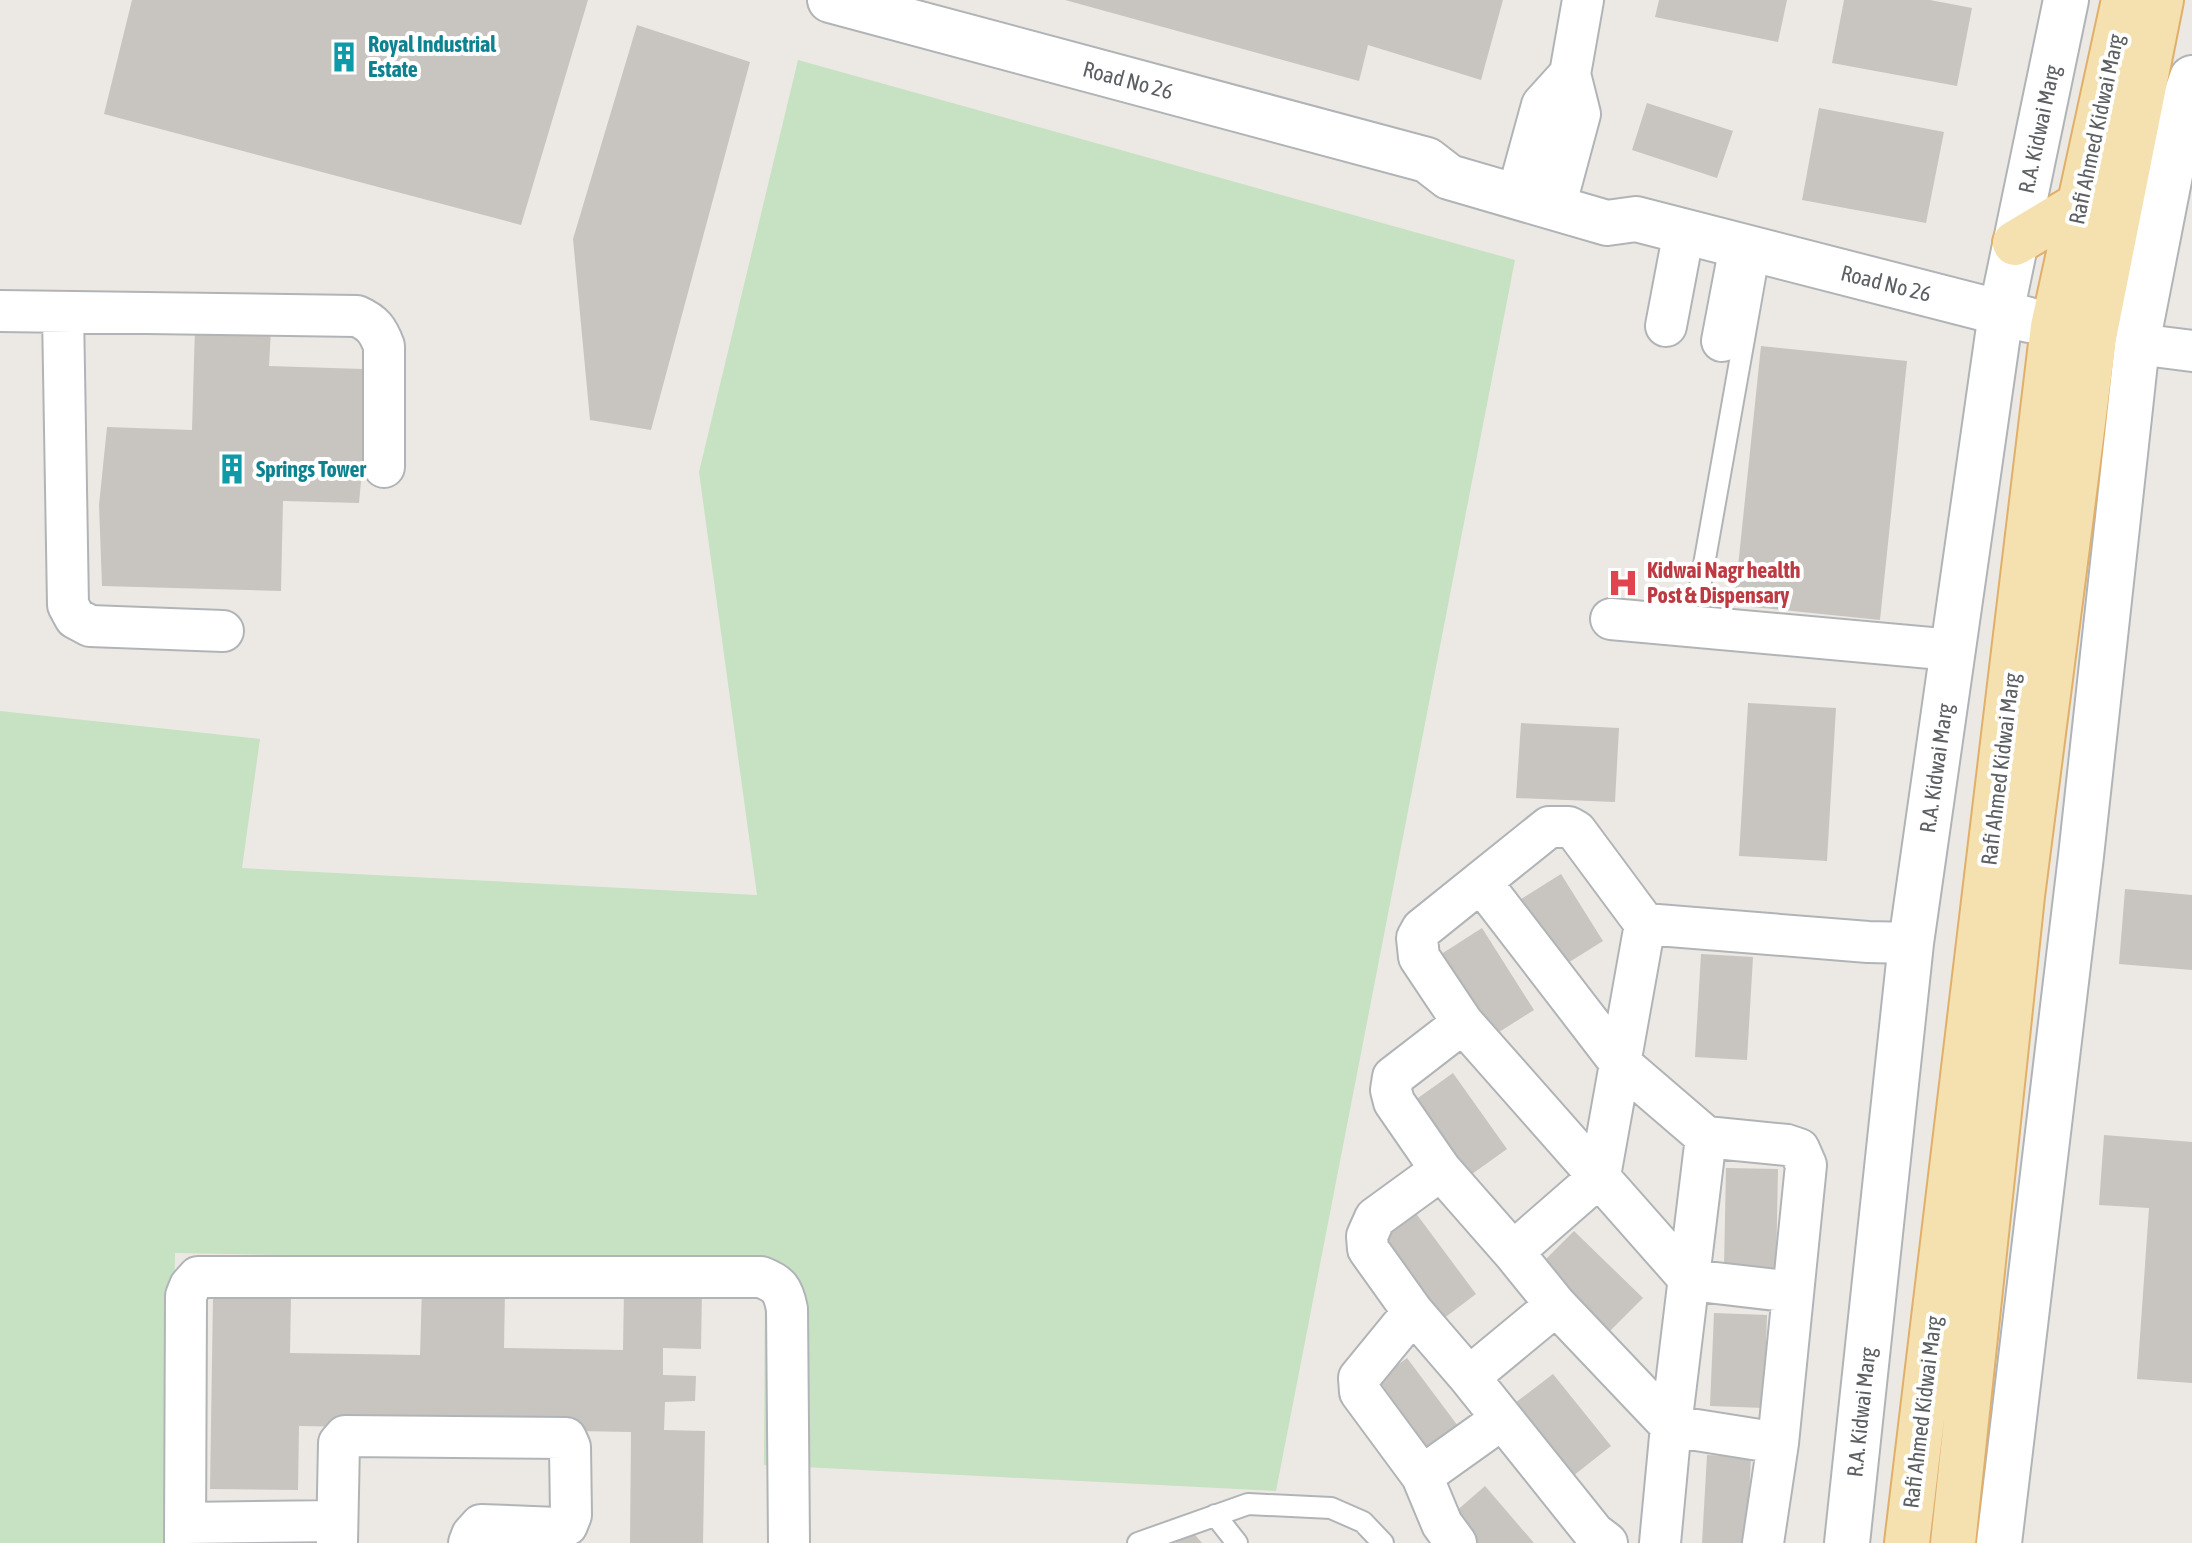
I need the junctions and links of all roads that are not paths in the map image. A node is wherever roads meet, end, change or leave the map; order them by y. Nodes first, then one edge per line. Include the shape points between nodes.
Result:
1 (830, 0) edge
2 (1583, 0) edge
3 (2066, 0) edge
4 (2124, 0) edge
5 (2161, 0) edge
6 (882, 7) edge
7 (2192, 78) edge
8 (1539, 190) junction
9 (2080, 204) junction
10 (1684, 231) junction
11 (2015, 243) junction
12 (1750, 248) junction
13 (0, 311) edge
14 (63, 312) junction
15 (2001, 313) junction
16 (1666, 326) dead end
17 (2073, 332) junction
18 (1722, 341) dead end
19 (2137, 344) junction
20 (2192, 351) edge
21 (384, 467) dead end
22 (1700, 587) dead end
23 (1611, 619) dead end
24 (223, 631) dead end
25 (1953, 650) junction
26 (1481, 882) junction
27 (1645, 924) junction
28 (1911, 943) junction
29 (1463, 1023) junction
30 (1621, 1064) junction
31 (1706, 1137) junction
32 (1441, 1170) junction
33 (1600, 1176) junction
34 (1513, 1252) junction
35 (1690, 1280) junction
36 (1793, 1292) junction
37 (1556, 1305) junction
38 (1413, 1312) junction
39 (1469, 1377) junction
40 (1502, 1419) junction
41 (1671, 1426) junction
42 (1778, 1443) junction
43 (1422, 1476) junction
44 (1215, 1515) junction
45 (337, 1532) edge
46 (185, 1533) edge
47 (1595, 1540) edge
48 (469, 1543) edge
49 (789, 1543) edge
50 (1138, 1543) edge
51 (1237, 1543) edge
52 (1383, 1543) edge
53 (1456, 1543) edge
54 (1660, 1543) edge
55 (1763, 1543) edge
56 (1847, 1543) edge
57 (1907, 1543) edge
58 (1953, 1543) edge
59 (1999, 1543) edge

1 - 6 street, Road No 26
2 - 8 street via 1570,74 1542,105
3 - 11 street, R.A. Kidwai Marg
4 - 9 main road, Rafi Ahmed Kidwai Marg
5 - 17 main road
6 - 8 street, Road No 26 via 1427,160 1449,177
7 - 19 street
8 - 10 street, Road No 26 via 1607,223 1636,219
9 - 11 main road
9 - 17 main road, Rafi Ahmed Kidwai Marg
10 - 12 street, Road No 26
10 - 16 street
11 - 15 street, R.A. Kidwai Marg
12 - 15 street, Road No 26
12 - 18 street
12 - 22 lane
13 - 14 street
14 - 21 street via 357,316 369,321 384,346
14 - 24 street via 68,605 75,618 90,626
15 - 17 street, Road No 26
15 - 25 street, R.A. Kidwai Marg
17 - 19 street, Road No 26
17 - 57 main road, Rafi Ahmed Kidwai Marg
17 - 58 main road via 2024,880
19 - 20 street
19 - 59 street
23 - 25 street
25 - 28 street, R.A. Kidwai Marg
26 - 27 street via 1549,827 1569,827
26 - 29 street via 1417,938 1419,957
26 - 30 street
27 - 28 street
27 - 30 street
28 - 56 street, R.A. Kidwai Marg
29 - 32 street via 1393,1077 1391,1090
29 - 33 street
30 - 31 street
30 - 33 street
31 - 35 street
31 - 36 street via 1787,1145 1805,1157
32 - 34 street
32 - 38 street via 1375,1218 1367,1236 1368,1249
33 - 34 street
33 - 35 street
34 - 37 street
35 - 36 street
35 - 41 street
36 - 42 street
37 - 39 street
37 - 41 street
38 - 39 street
38 - 43 street via 1357,1383
39 - 40 street
40 - 43 street
40 - 47 street
41 - 42 street
41 - 54 street
42 - 55 street
43 - 53 street
44 - 50 lane
44 - 51 lane
44 - 52 lane via 1248,1504 1331,1508 1363,1522
45 - 46 street
45 - 48 street via 339,1443 345,1436 566,1438 571,1501 567,1525 481,1525
46 - 49 street via 186,1296 198,1277 761,1277 778,1284 787,1309

